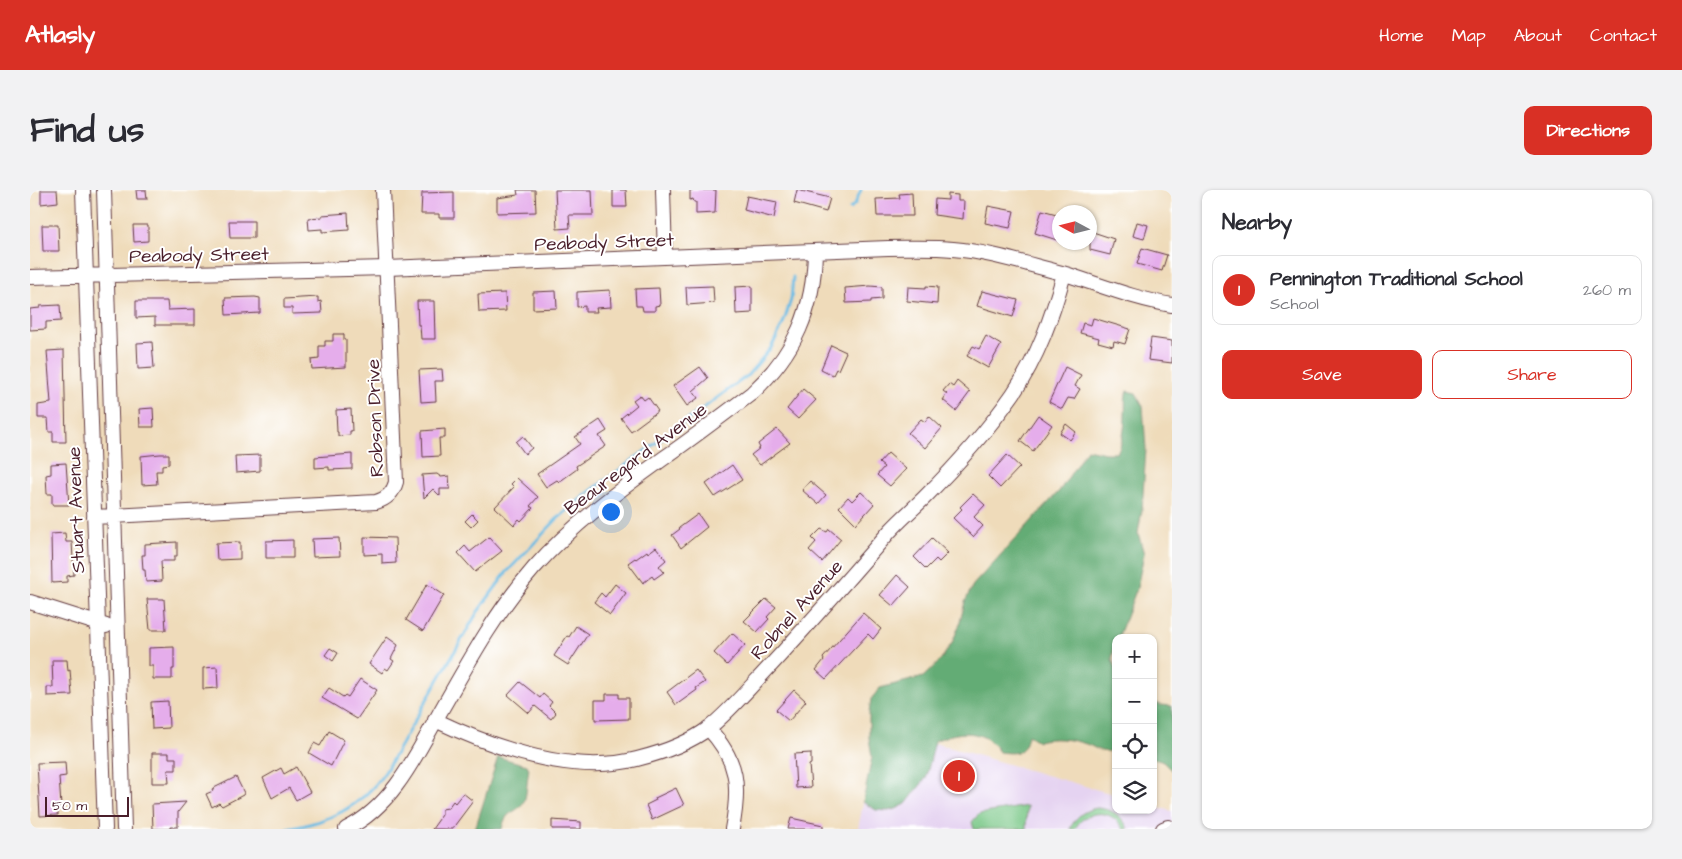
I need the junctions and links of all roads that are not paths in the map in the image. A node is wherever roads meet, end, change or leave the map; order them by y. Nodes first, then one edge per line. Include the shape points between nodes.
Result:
1 (83, 190) edge
2 (104, 190) edge
3 (383, 190) edge
4 (663, 190) edge
5 (815, 251) junction
6 (665, 257) junction
7 (386, 268) junction
8 (1064, 274) junction
9 (106, 275) junction
10 (86, 276) junction
11 (30, 277) edge
12 (1172, 305) edge
13 (114, 516) junction
14 (94, 517) junction
15 (30, 602) edge
16 (98, 623) junction
17 (118, 630) junction
18 (435, 720) junction
19 (708, 728) junction
20 (1172, 828) edge
21 (105, 829) edge
22 (124, 829) edge
23 (346, 829) edge
24 (732, 829) edge
25 (1162, 829) edge

1 - 10 street, Stuart Avenue
2 - 9 street, Stuart Avenue
3 - 7 street, Robson Drive
4 - 6 street
5 - 6 street, Peabody Street
5 - 8 street, Peabody Street via 953,249
5 - 18 street, Beauregard Avenue via 810,301 795,340 769,378 592,512 534,567 482,638
6 - 7 street, Peabody Street
7 - 9 street, Peabody Street
7 - 13 street, Robson Drive via 396,482 388,497 376,502
8 - 12 street, Peabody Street
8 - 19 street, Robnel Avenue via 1040,346 993,420 787,648
9 - 10 street, Peabody Street
9 - 13 street, Stuart Avenue
10 - 11 street, Peabody Street
10 - 14 street, Stuart Avenue
13 - 14 street, Robson Drive
13 - 17 street, Stuart Avenue
14 - 16 street, Stuart Avenue
15 - 16 street
16 - 17 street
16 - 21 street, Stuart Avenue
17 - 22 street, Stuart Avenue
18 - 19 street, Robnel Avenue via 455,730 544,759 598,765 657,753
18 - 23 street, Beauregard Avenue via 396,787 370,813
19 - 24 street via 727,753 736,781 738,795
20 - 25 street

